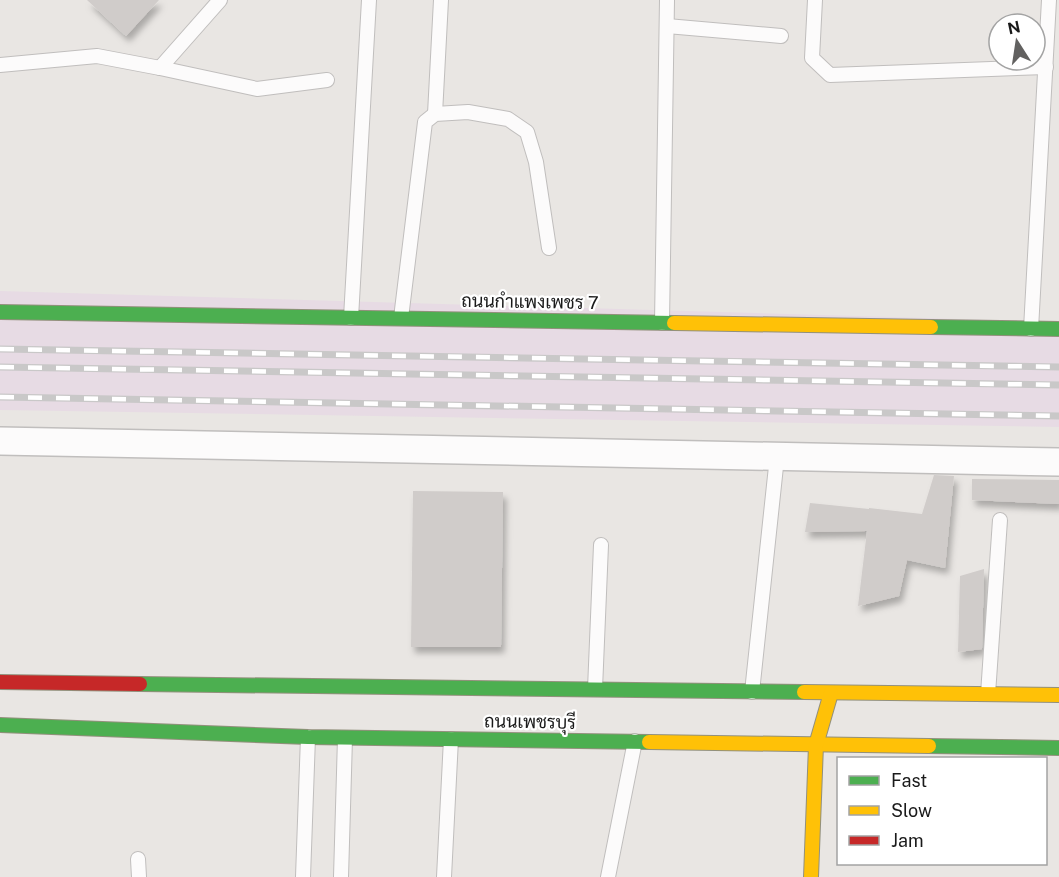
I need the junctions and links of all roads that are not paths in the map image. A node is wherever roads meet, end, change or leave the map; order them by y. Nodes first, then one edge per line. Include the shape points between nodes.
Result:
1 (220, 0) edge
2 (369, 0) edge
3 (441, 0) edge
4 (667, 0) edge
5 (815, 0) edge
6 (1049, 0) edge
7 (667, 26) junction
8 (781, 36) dead end
9 (1047, 45) edge
10 (0, 65) edge
11 (160, 68) junction
12 (987, 69) edge
13 (1046, 72) edge
14 (327, 80) dead end
15 (435, 114) junction
16 (549, 248) dead end
17 (0, 312) edge
18 (351, 318) junction
19 (401, 318) junction
20 (662, 323) junction
21 (1030, 329) junction
22 (1059, 329) edge
23 (0, 441) edge
24 (777, 457) junction
25 (1059, 462) edge
26 (1000, 520) dead end
27 (601, 545) dead end
28 (0, 682) edge
29 (595, 689) junction
30 (752, 692) junction
31 (831, 693) junction
32 (988, 694) junction
33 (1059, 695) edge
34 (0, 724) edge
35 (308, 737) junction
36 (345, 737) junction
37 (451, 739) junction
38 (635, 741) junction
39 (816, 745) junction
40 (1059, 748) edge
41 (138, 859) dead end
42 (139, 877) edge
43 (303, 877) edge
44 (342, 877) edge
45 (444, 877) edge
46 (608, 877) edge
47 (811, 877) edge

1 - 11 lane
2 - 18 lane
3 - 15 lane
4 - 7 lane
5 - 12 lane via 812,58 830,75
6 - 9 lane
7 - 8 lane
7 - 20 lane
10 - 11 lane via 97,56
11 - 14 lane via 257,89
13 - 21 lane
15 - 16 lane via 468,112 508,119 527,132 536,162
15 - 19 lane via 425,122
17 - 18 main road, ถนนกำแพงเพชร 7
18 - 19 main road, ถนนกำแพงเพชร 7
19 - 20 main road, ถนนกำแพงเพชร 7
20 - 21 main road, ถนนกำแพงเพชร 7
21 - 22 main road, ถนนกำแพงเพชร 7
23 - 24 street
24 - 25 street
24 - 30 lane
26 - 32 lane
27 - 29 lane
28 - 29 main road, ถนนเพชรบุรี
29 - 30 main road, ถนนเพชรบุรี
30 - 31 main road, ถนนเพชรบุรี
31 - 32 main road, ถนนเพชรบุรี
31 - 39 main road
32 - 33 main road, ถนนเพชรบุรี
34 - 35 main road, ถนนเพชรบุรี
35 - 36 main road, ถนนเพชรบุรี
35 - 43 lane
36 - 37 main road, ถนนเพชรบุรี
36 - 44 lane
37 - 38 main road, ถนนเพชรบุรี
37 - 45 lane
38 - 39 main road, ถนนเพชรบุรี
38 - 46 lane
39 - 40 main road, ถนนเพชรบุรี
39 - 47 main road
41 - 42 lane

